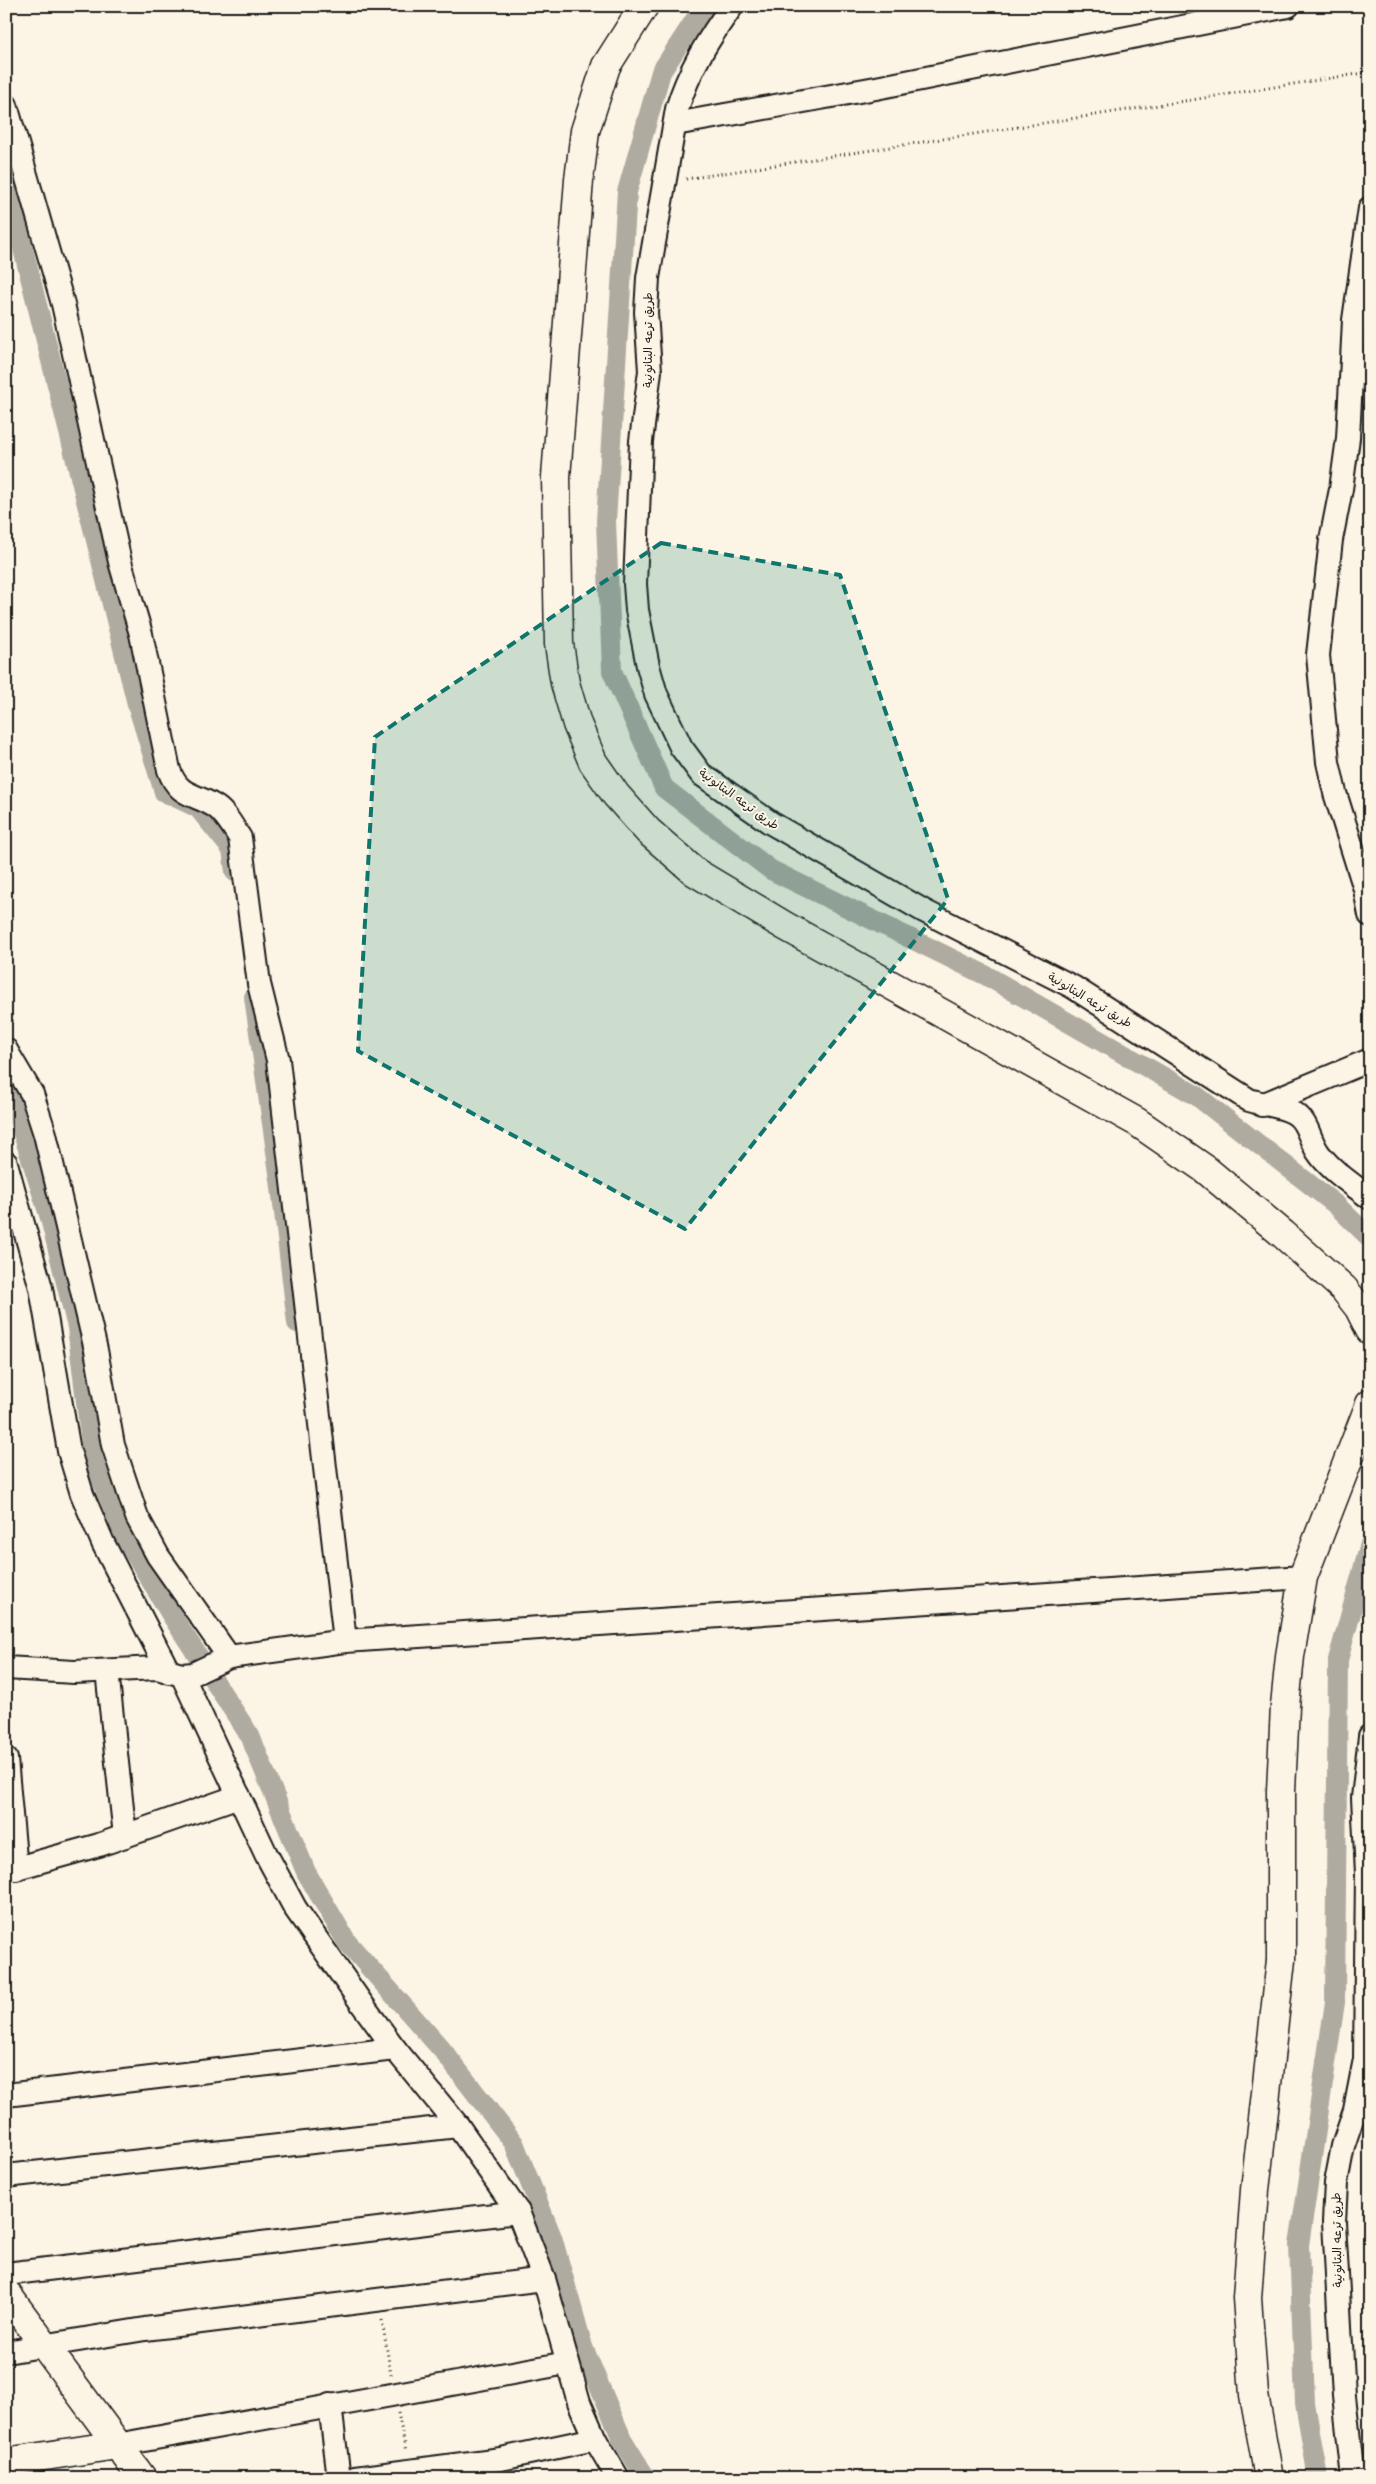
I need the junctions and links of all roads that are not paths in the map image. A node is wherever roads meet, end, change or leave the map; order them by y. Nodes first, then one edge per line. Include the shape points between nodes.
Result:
1 (644, 6) edge
2 (732, 6) edge
3 (1288, 6) edge
4 (6, 105) edge
5 (674, 124) junction
6 (1370, 208) edge
7 (1370, 915) edge
8 (6, 1050) edge
9 (1370, 1060) edge
10 (1262, 1105) junction
11 (6, 1163) edge
12 (1370, 1198) edge
13 (1370, 1330) edge
14 (1370, 1404) edge
15 (1302, 1577) junction
16 (345, 1641) junction
17 (223, 1660) junction
18 (6, 1668) edge
19 (107, 1671) junction
20 (181, 1674) junction
21 (1370, 1736) edge
22 (6, 1758) edge
23 (239, 1796) junction
24 (125, 1836) junction
25 (11, 1870) edge
26 (1368, 1923) edge
27 (1368, 1947) edge
28 (395, 2049) junction
29 (6, 2095) edge
30 (458, 2126) junction
31 (6, 2176) edge
32 (518, 2212) junction
33 (6, 2274) edge
34 (544, 2279) junction
35 (6, 2293) edge
36 (44, 2346) junction
37 (6, 2352) edge
38 (567, 2363) junction
39 (330, 2405) junction
40 (595, 2439) junction
41 (117, 2445) junction
42 (6, 2462) edge
43 (142, 2478) edge
44 (339, 2478) edge
45 (355, 2478) edge
46 (618, 2478) edge
47 (1270, 2478) edge
48 (1353, 2478) edge

1 - 13 street via 606,66 585,130 556,478 559,644 565,683 593,762 616,795 648,831 695,872 785,926 1137,1122 1205,1169 1344,1289 1360,1308
2 - 5 street, طريق ترعه البتانونية via 710,36 685,83
3 - 5 street via 876,88
4 - 16 street via 63,304 120,562 141,634 169,770 179,789 216,807 240,838 259,984 278,1060
5 - 10 street, طريق ترعه البتانونية via 648,278 646,312 650,371 641,441 635,584 648,666 673,733 687,756 709,780 790,835 924,911 1073,987 1249,1100
6 - 7 street via 1354,320 1348,438 1331,540 1318,655 1328,762
8 - 17 street via 32,1094 45,1134 96,1350 114,1446 137,1517
9 - 10 street
10 - 12 street, طريق ترعه البتانونية via 1295,1113 1304,1123 1311,1143 1320,1155
11 - 20 street via 41,1288 69,1451 82,1494 103,1543
14 - 15 street
15 - 16 street
15 - 47 street via 1290,1656 1282,1756 1281,1960 1248,2270 1248,2328 1254,2395
16 - 17 street
17 - 20 street
18 - 19 street via 48,1672
19 - 20 street via 146,1668
19 - 24 street
20 - 23 street
21 - 26 street, طريق ترعه البتانونية via 1363,1798
22 - 25 street
23 - 24 street
23 - 28 street via 295,1908
24 - 25 street
26 - 27 street, طريق ترعه البتانونية
27 - 48 street, طريق ترعه البتانونية via 1365,2059 1355,2110 1343,2146 1336,2183 1334,2222
28 - 29 street
28 - 30 street
30 - 31 street
30 - 32 street
32 - 33 street
32 - 34 street
34 - 36 street via 146,2329
34 - 38 street
35 - 36 street
36 - 37 street
36 - 41 street
38 - 39 street
38 - 40 street
39 - 41 street
39 - 44 street
40 - 45 street via 501,2459
40 - 46 street
41 - 42 street
41 - 43 street

